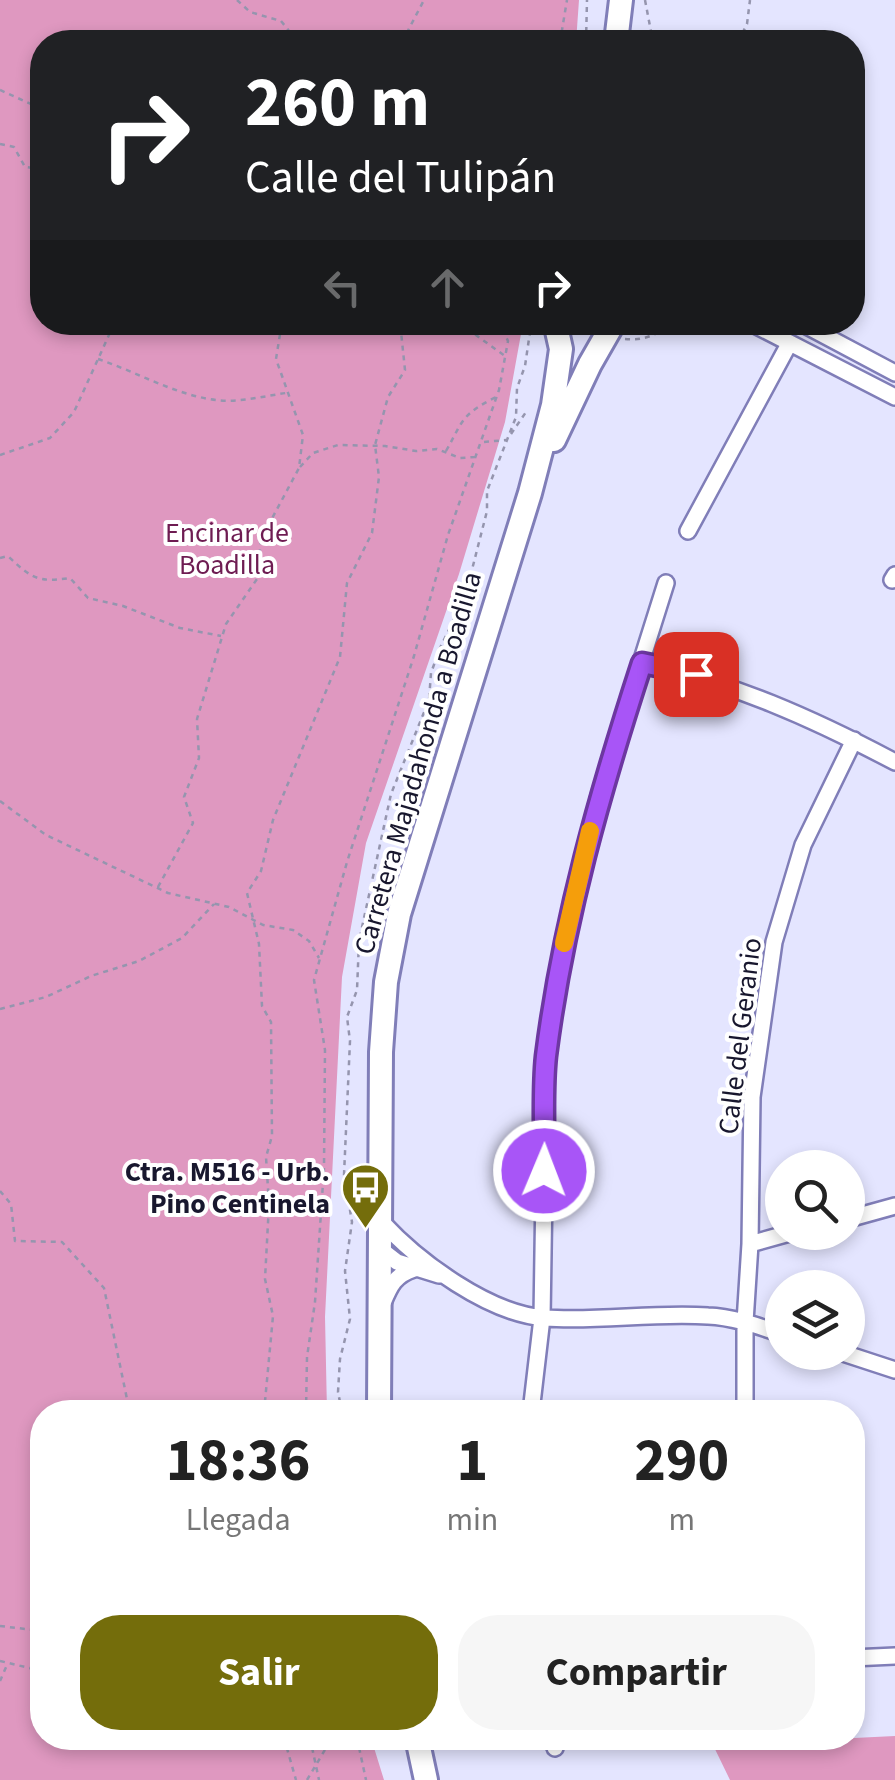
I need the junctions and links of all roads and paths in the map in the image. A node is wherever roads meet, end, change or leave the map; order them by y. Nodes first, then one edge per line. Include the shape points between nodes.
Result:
1 (237, 0) edge
2 (424, 0) edge
3 (567, 0) edge
4 (587, 0) edge
5 (620, 0) edge
6 (646, 0) edge
7 (750, 0) edge
8 (288, 30) edge
9 (408, 30) edge
10 (562, 30) edge
11 (586, 30) edge
12 (617, 30) edge
13 (651, 30) edge
14 (744, 30) edge
15 (0, 90) edge
16 (30, 104) edge
17 (0, 144) edge
18 (30, 168) edge
19 (109, 335) edge
20 (280, 335) edge
21 (401, 335) edge
22 (476, 335) edge
23 (505, 335) edge
24 (527, 335) edge
25 (557, 335) edge
26 (607, 335) edge
27 (773, 335) edge
28 (824, 335) edge
29 (790, 344) junction
30 (505, 356) junction
31 (98, 359) junction
32 (895, 373) edge
33 (288, 392) junction
34 (497, 397) junction
35 (895, 397) edge
36 (526, 412) dead end
37 (507, 440) junction
38 (482, 442) junction
39 (375, 445) junction
40 (445, 452) junction
41 (0, 455) edge
42 (477, 457) junction
43 (298, 468) junction
44 (530, 493) junction
45 (688, 531) dead end
46 (2, 550) edge
47 (8, 556) junction
48 (0, 558) edge
49 (666, 583) dead end
50 (223, 636) junction
51 (642, 663) junction
52 (854, 740) junction
53 (895, 762) edge
54 (0, 801) edge
55 (158, 888) junction
56 (214, 903) junction
57 (256, 921) junction
58 (320, 960) junction
59 (0, 1009) edge
60 (0, 1191) edge
61 (895, 1206) edge
62 (865, 1214) edge
63 (352, 1222) dead end
64 (373, 1222) junction
65 (765, 1240) edge
66 (750, 1244) junction
67 (379, 1248) junction
68 (414, 1270) junction
69 (448, 1277) junction
70 (379, 1311) junction
71 (542, 1318) junction
72 (744, 1322) junction
73 (765, 1329) edge
74 (865, 1360) edge
75 (895, 1370) edge
76 (127, 1400) edge
77 (265, 1400) edge
78 (306, 1400) edge
79 (379, 1400) edge
80 (532, 1400) edge
81 (745, 1400) edge
82 (0, 1626) edge
83 (30, 1630) edge
84 (895, 1656) edge
85 (865, 1657) edge
86 (0, 1661) edge
87 (7, 1664) junction
88 (30, 1669) edge
89 (0, 1681) edge
90 (287, 1750) edge
91 (313, 1750) edge
92 (326, 1750) edge
93 (360, 1750) edge
94 (419, 1750) edge
95 (317, 1766) junction
96 (296, 1780) edge
97 (306, 1780) edge
98 (320, 1780) edge
99 (366, 1780) edge
100 (426, 1780) edge

1 - 8 path
2 - 9 path
3 - 10 path
4 - 11 path
5 - 12 street
6 - 13 path
7 - 14 path
15 - 16 path
17 - 18 path via 14,147
19 - 31 path
20 - 33 path via 276,359
21 - 39 path via 404,370 388,397
22 - 30 path
23 - 30 path
24 - 37 path
25 - 44 street, Carretera Majadahonda a Boadilla via 553,406
26 - 44 street, Carretera Majadahonda a Boadilla
27 - 29 street
28 - 32 street
29 - 35 street
29 - 45 street
30 - 34 path
31 - 33 path via 218,400
31 - 41 path via 74,412 50,438
33 - 43 path via 303,435
34 - 38 path
34 - 40 path via 459,422
36 - 37 path
37 - 38 path
38 - 42 path
39 - 40 path
39 - 43 path via 326,446
39 - 57 path via 379,477 372,533 347,583 340,657 273,820 261,872 247,893
40 - 42 path
42 - 58 path
43 - 50 path via 261,538 257,579
44 - 64 street, Carretera Majadahonda a Boadilla via 398,914 386,982
46 - 47 path
47 - 48 path
47 - 50 path via 45,582 70,578 88,598
49 - 51 street
50 - 55 path via 198,719 200,758 184,798 194,823
51 - 52 street via 696,674
51 - 71 street via 599,796 566,932 546,1060
52 - 53 street
52 - 66 street, Calle del Geranio via 803,845 774,942 752,1097
54 - 55 path via 46,835
55 - 56 path
56 - 57 path
56 - 59 path via 182,938 139,962
57 - 58 path via 293,930
57 - 77 path via 262,1006 271,1022 265,1279 273,1316
58 - 78 path via 314,980 325,1050 324,1168
60 - 76 path via 11,1204 16,1240 62,1242 104,1288
61 - 62 street
63 - 64 path
64 - 67 street, Carretera Majadahonda a Boadilla
64 - 69 street
65 - 66 street
66 - 72 street, Calle del Geranio
67 - 68 street
67 - 70 street, Carretera Majadahonda a Boadilla
68 - 69 street
68 - 70 street via 392,1282
69 - 71 street via 505,1308
70 - 79 street, Carretera Majadahonda a Boadilla
71 - 72 street via 709,1316
71 - 80 street
72 - 73 street
72 - 81 street, Calle del Geranio
74 - 75 street
82 - 83 path
84 - 85 street
86 - 87 path
87 - 88 path
87 - 89 path
90 - 96 path
91 - 95 path
92 - 95 path
93 - 99 path
94 - 100 street
95 - 97 path
95 - 98 path

